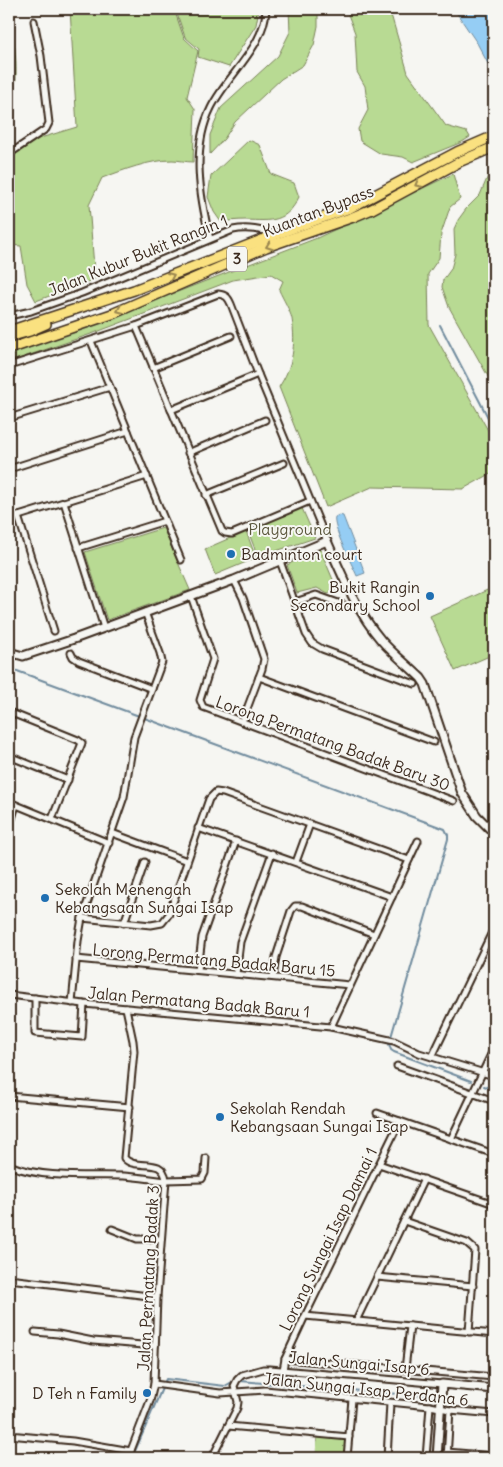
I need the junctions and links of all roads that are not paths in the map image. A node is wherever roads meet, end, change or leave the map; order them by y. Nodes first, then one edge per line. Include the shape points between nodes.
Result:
1 (266, 9) edge
2 (34, 20) dead end
3 (494, 136) edge
4 (494, 147) edge
5 (9, 154) edge
6 (459, 156) junction
7 (277, 234) junction
8 (210, 239) junction
9 (9, 316) edge
10 (59, 316) junction
11 (9, 322) edge
12 (136, 326) junction
13 (13, 329) edge
14 (231, 336) dead end
15 (9, 338) edge
16 (91, 341) junction
17 (9, 350) edge
18 (9, 366) edge
19 (153, 368) junction
20 (258, 374) junction
21 (110, 387) junction
22 (171, 410) junction
23 (9, 418) edge
24 (265, 420) dead end
25 (128, 431) junction
26 (188, 453) junction
27 (284, 462) dead end
28 (9, 469) edge
29 (147, 476) junction
30 (206, 495) junction
31 (310, 501) junction
32 (64, 502) junction
33 (18, 516) junction
34 (9, 519) edge
35 (165, 521) junction
36 (327, 541) junction
37 (78, 548) junction
38 (182, 560) dead end
39 (280, 561) junction
40 (234, 580) junction
41 (191, 596) junction
42 (295, 602) junction
43 (344, 605) dead end
44 (145, 612) junction
45 (104, 628) junction
46 (54, 631) dead end
47 (9, 652) edge
48 (71, 653) dead end
49 (259, 677) junction
50 (415, 684) dead end
51 (152, 689) junction
52 (9, 712) edge
53 (242, 722) junction
54 (434, 742) dead end
55 (9, 756) edge
56 (68, 780) junction
57 (454, 801) dead end
58 (9, 802) edge
59 (16, 805) junction
60 (52, 819) junction
61 (310, 824) junction
62 (198, 828) junction
63 (9, 829) edge
64 (112, 833) junction
65 (494, 833) edge
66 (236, 841) junction
67 (418, 841) dead end
68 (109, 843) junction
69 (272, 853) junction
70 (409, 860) junction
71 (187, 861) junction
72 (145, 862) dead end
73 (296, 862) junction
74 (392, 897) junction
75 (82, 918) junction
76 (124, 923) junction
77 (494, 928) edge
78 (374, 934) junction
79 (76, 959) junction
80 (198, 970) junction
81 (236, 974) junction
82 (273, 977) junction
83 (350, 985) junction
84 (9, 995) edge
85 (35, 998) junction
86 (72, 1002) junction
87 (84, 1004) junction
88 (126, 1008) junction
89 (331, 1027) junction
90 (494, 1048) edge
91 (432, 1057) junction
92 (397, 1066) dead end
93 (483, 1072) junction
94 (494, 1076) edge
95 (473, 1093) junction
96 (9, 1096) edge
97 (494, 1101) edge
98 (130, 1107) junction
99 (377, 1113) dead end
100 (400, 1121) junction
101 (451, 1139) junction
102 (494, 1154) edge
103 (206, 1158) dead end
104 (378, 1164) junction
105 (9, 1165) edge
106 (166, 1180) junction
107 (424, 1180) junction
108 (494, 1204) edge
109 (404, 1221) junction
110 (112, 1229) dead end
111 (161, 1239) junction
112 (377, 1277) junction
113 (9, 1279) edge
114 (473, 1286) junction
115 (158, 1297) junction
116 (305, 1316) junction
117 (356, 1321) junction
118 (410, 1326) junction
119 (35, 1332) dead end
120 (469, 1332) junction
121 (494, 1334) edge
122 (155, 1346) junction
123 (286, 1359) junction
124 (405, 1369) junction
125 (283, 1370) junction
126 (494, 1377) edge
127 (154, 1384) junction
128 (442, 1384) junction
129 (494, 1389) edge
130 (234, 1392) junction
131 (352, 1399) junction
132 (390, 1403) junction
133 (430, 1406) junction
134 (440, 1408) junction
135 (450, 1410) junction
136 (494, 1414) edge
137 (228, 1426) junction
138 (9, 1435) edge
139 (349, 1437) junction
140 (131, 1451) junction
141 (447, 1455) edge
142 (490, 1456) edge
143 (128, 1458) edge
144 (212, 1458) edge
145 (347, 1458) edge
146 (387, 1458) edge
147 (426, 1458) edge
148 (437, 1458) edge

1 - 8 street via 259,36 211,106 201,135 198,152
2 - 5 street via 49,123 46,129
3 - 6 highway, Kuantan Bypass / 3
4 - 6 highway, Kuantan Bypass / 3
6 - 7 highway, Kuantan Bypass / 3 via 350,208
6 -> 17 highway, Kuantan Bypass / 3 via 372,209 266,247 112,314
7 - 8 street, Jalan Kubur Bukit Rangin 1 via 242,228
10 -> 7 highway, Kuantan Bypass / 3 via 150,285
8 - 9 street, Jalan Kubur Bukit Rangin 1 via 82,293
10 - 13 highway, Kuantan Bypass / 3
10 - 15 highway via 39,328
11 - 13 highway
12 - 16 street
12 - 19 street
12 - 20 street via 218,294 224,295 228,297
14 - 19 street
16 - 18 street
16 - 21 street
19 - 22 street
20 - 22 street
20 - 31 street
21 - 23 street
21 - 25 street
22 - 26 street
24 - 26 street
25 - 28 street
25 - 29 street
26 - 30 street
27 - 30 street
29 - 32 street
29 - 35 street
30 - 31 street via 220,528 228,534
31 - 36 street
32 - 33 street
32 - 37 street
33 - 34 street
33 - 46 street
35 - 37 street
35 - 38 street
36 - 39 street
36 - 65 street via 347,586 376,634 425,684 462,793 477,816
37 - 45 street
39 - 40 street
39 - 42 street
40 - 41 street
40 - 49 street via 263,655 264,664
41 - 44 street
41 - 53 street, Lorong Permatang Badak Baru 30 via 213,659 200,702 203,708
42 - 43 street via 316,595
42 - 50 street via 306,634 316,646
44 - 45 street
44 - 51 street via 161,658
45 - 47 street via 23,656
48 - 51 street via 79,661
49 - 53 street
49 - 54 street
51 - 64 street via 134,737 124,797
52 - 56 street via 82,743
53 - 57 street, Lorong Permatang Badak Baru 30
55 - 56 street
56 - 60 street
58 - 59 street
59 - 60 street
59 - 63 street
60 - 68 street
61 - 62 street via 216,792 209,799
61 - 70 street
61 - 73 street
62 - 66 street
62 - 71 street
64 - 68 street
64 - 71 street
66 - 69 street
66 - 80 street via 202,937
67 - 70 street
68 - 75 street
69 - 73 street
69 - 81 street via 240,942
70 - 74 street
71 - 76 street via 165,921 159,925
72 - 76 street
73 - 74 street
74 - 78 street
75 - 76 street
75 - 79 street
77 - 91 street
78 - 82 street via 295,906 276,957
78 - 83 street
79 - 80 street, Lorong Permatang Badak Baru 15
79 - 86 street
80 - 81 street, Lorong Permatang Badak Baru 15
81 - 82 street, Lorong Permatang Badak Baru 15
82 - 83 street, Lorong Permatang Badak Baru 15
83 - 89 street
84 - 85 street, Jalan Permatang Badak Baru 1
85 - 86 street, Jalan Permatang Badak Baru 1
85 - 87 street via 36,1033 82,1037
86 - 87 street, Jalan Permatang Badak Baru 1
87 - 88 street, Jalan Permatang Badak Baru 1
88 - 89 street, Jalan Permatang Badak Baru 1
88 - 98 street, Jalan Permatang Badak 3 via 134,1051
89 - 91 street, Jalan Permatang Badak Baru 1 via 394,1041
90 - 93 street
91 - 93 street, Jalan Permatang Badak Baru 1
92 - 95 street
93 - 94 street, Jalan Permatang Badak Baru 1
93 - 95 street
95 - 97 street
95 - 101 street
96 - 98 street
98 - 106 street, Jalan Permatang Badak 3 via 124,1158 131,1163 159,1167 165,1172
99 - 100 street
100 - 101 street
100 - 104 street, Lorong Sungai Isap Damai 1
101 - 102 street
103 - 106 street via 202,1179
104 - 107 street
104 - 116 street, Lorong Sungai Isap Damai 1
105 - 106 street via 33,1172
106 - 111 street, Jalan Permatang Badak 3
107 - 108 street
107 - 109 street
109 - 112 street
109 - 114 street via 474,1247
110 - 111 street via 137,1239
111 - 115 street, Jalan Permatang Badak 3
112 - 114 street
112 - 117 street
113 - 115 street
114 - 120 street
115 - 122 street, Jalan Permatang Badak 3
116 - 117 street
116 - 123 street, Lorong Sungai Isap Damai 1
117 - 118 street
118 - 120 street
118 - 124 street
119 - 122 street
120 - 121 street
122 - 127 street, Jalan Permatang Badak 3
123 - 124 street
123 - 125 street, Lorong Sungai Isap Damai 1
124 - 126 street
125 - 128 street, Jalan Sungai Isap 6
125 - 130 street, Jalan Sungai Isap 6 via 263,1369 242,1375 235,1384
127 - 130 street, Jalan Sungai Isap Perdana 6
127 - 140 street, Jalan Permatang Badak 3
128 - 129 street, Jalan Sungai Isap 6
128 - 134 street
130 - 131 street, Jalan Sungai Isap Perdana 6 via 265,1390
130 - 137 street via 238,1405
131 - 132 street, Jalan Sungai Isap Perdana 6
131 - 139 street
132 - 133 street, Jalan Sungai Isap Perdana 6
132 - 146 street
133 - 134 street, Jalan Sungai Isap Perdana 6
133 - 147 street
134 - 135 street, Jalan Sungai Isap Perdana 6
134 - 148 street
135 - 136 street, Jalan Sungai Isap Perdana 6
135 - 141 street
137 - 139 street
137 - 144 street
138 - 140 street
139 - 145 street
140 - 143 street, Jalan Permatang Badak 3
141 - 142 street

